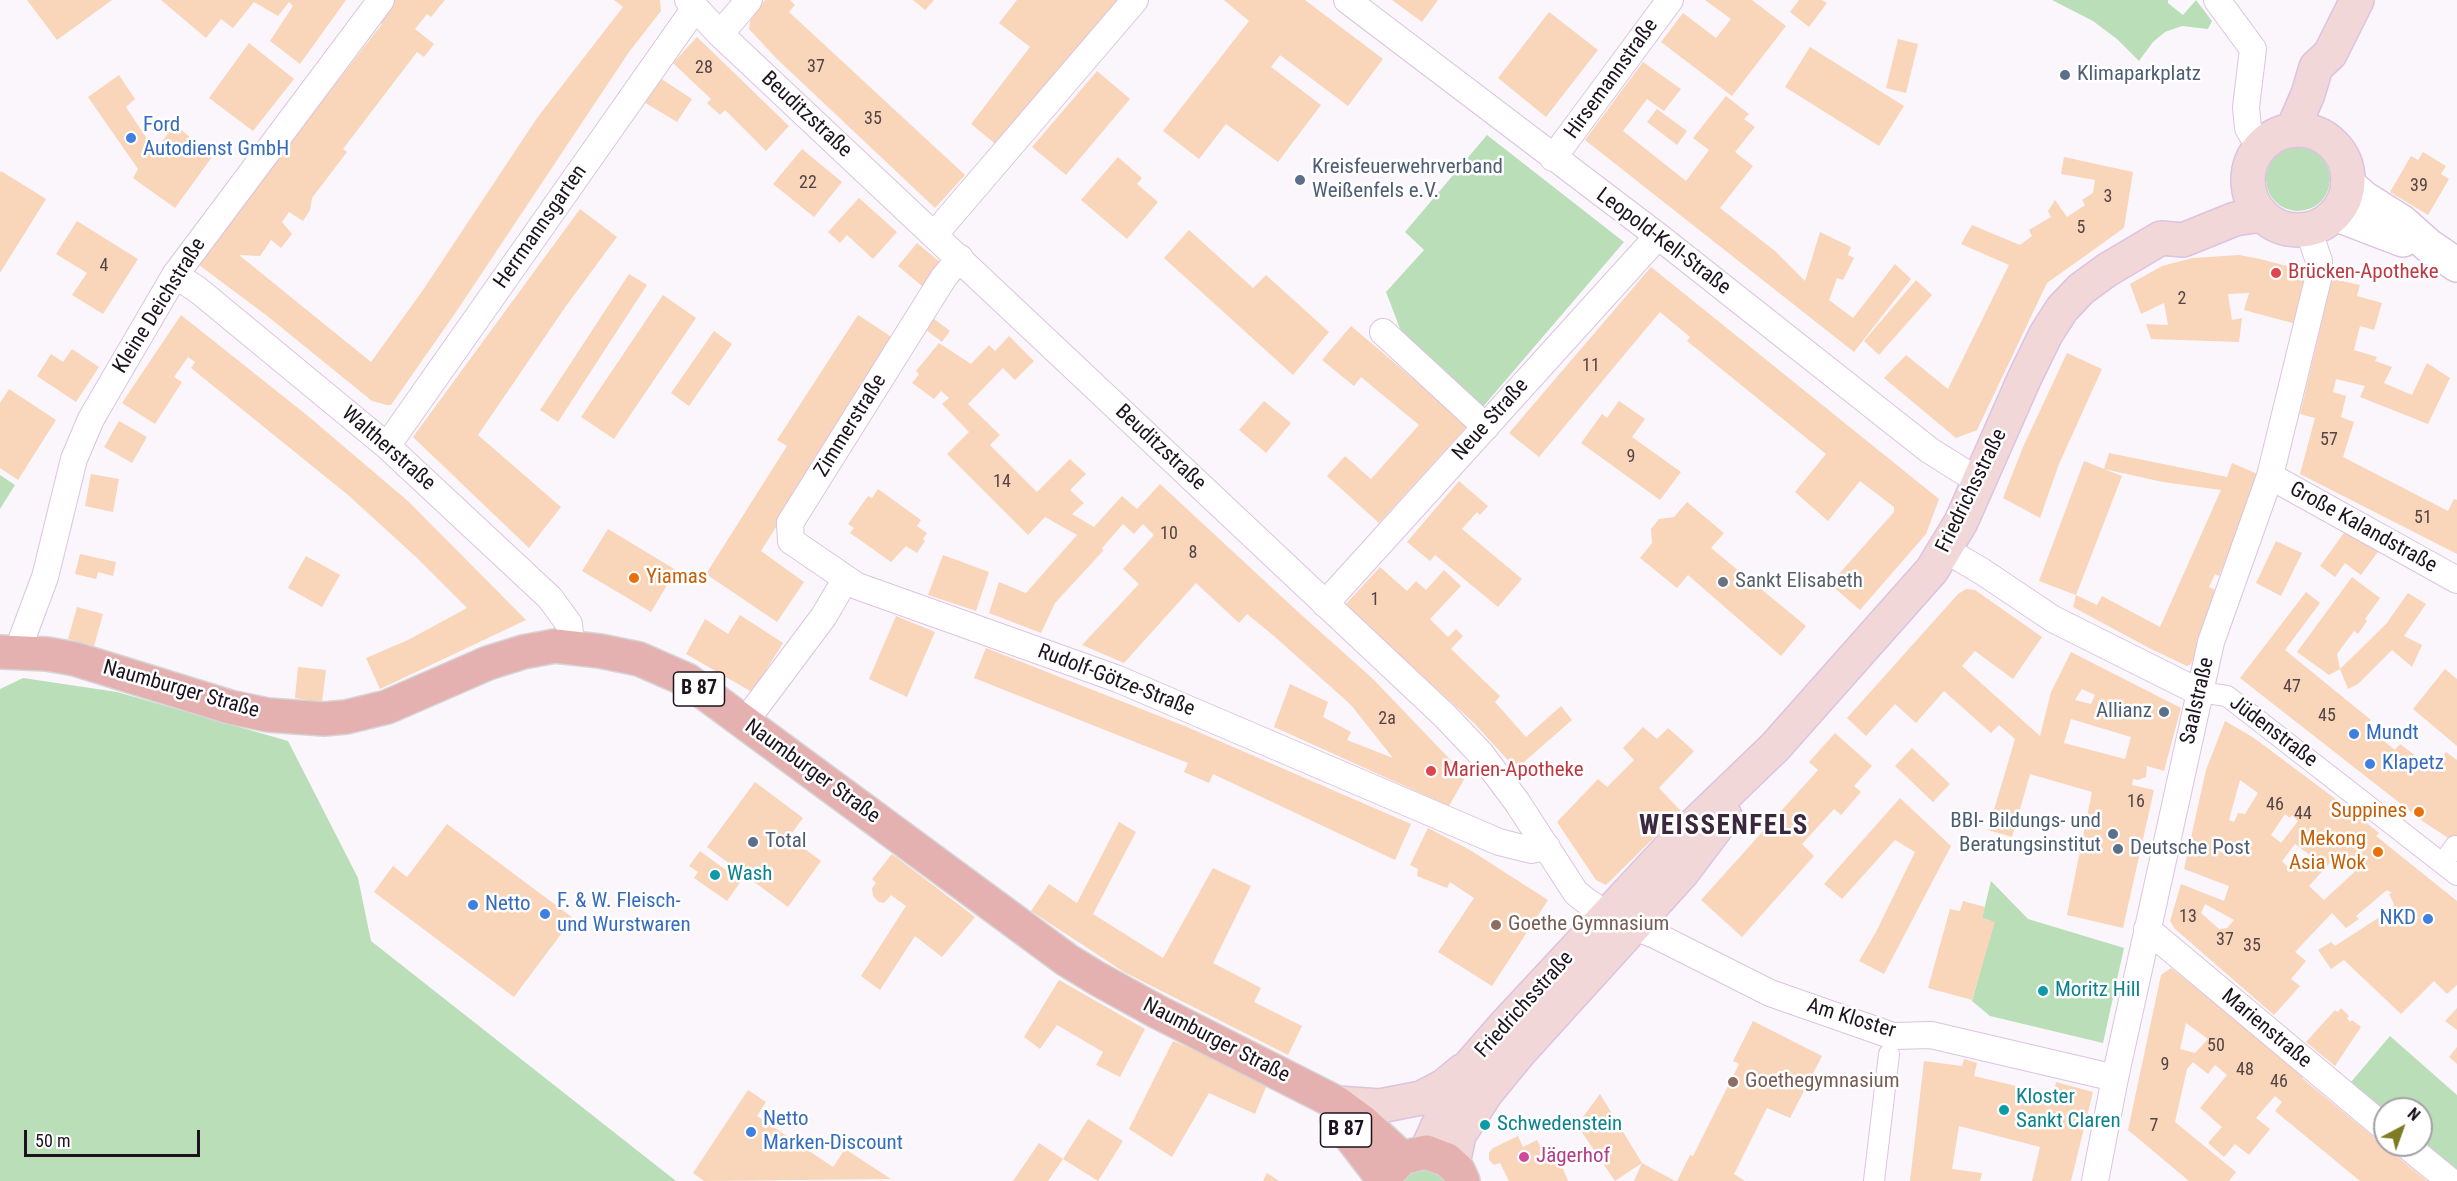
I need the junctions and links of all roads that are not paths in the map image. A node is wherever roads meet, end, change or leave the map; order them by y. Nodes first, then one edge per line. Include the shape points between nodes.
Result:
1 (381, 0) edge
2 (749, 0) edge
3 (1135, 0) edge
4 (1347, 0) edge
5 (1670, 0) edge
6 (2217, 0) edge
7 (692, 4) edge
8 (2354, 5) edge
9 (720, 34) junction
10 (2330, 54) junction
11 (2292, 131) junction
12 (2324, 138) junction
13 (2260, 147) junction
14 (1553, 158) junction
15 (2248, 184) junction
16 (2348, 184) junction
17 (2261, 215) junction
18 (2321, 222) junction
19 (934, 235) junction
20 (1658, 236) junction
21 (2161, 238) junction
22 (2429, 246) junction
23 (960, 258) junction
24 (2457, 265) edge
25 (175, 275) junction
26 (1383, 332) dead end
27 (1486, 427) junction
28 (387, 446) junction
29 (2270, 476) junction
30 (1980, 482) junction
31 (1946, 550) junction
32 (845, 580) junction
33 (2457, 580) edge
34 (1324, 604) junction
35 (571, 646) junction
36 (8, 652) edge
37 (2199, 692) junction
38 (744, 723) junction
39 (2455, 846) dead end
40 (1546, 847) junction
41 (2450, 869) edge
42 (1621, 921) junction
43 (2147, 929) junction
44 (1891, 1045) junction
45 (1471, 1064) junction
46 (2115, 1078) junction
47 (1302, 1084) junction
48 (1337, 1102) junction
49 (2373, 1118) edge
50 (2421, 1157) edge
51 (1419, 1170) edge
52 (2100, 1180) edge
53 (1874, 1181) edge
54 (2450, 1181) edge

1 - 25 street, Kleine Deichstraße
2 - 9 street
3 - 19 street
4 - 14 street, Leopold-Kell-Straße
5 - 14 street, Hirsemannstraße
6 - 13 street via 2253,49 2246,107 2248,128
7 - 9 street, Beuditzstraße
7 - 28 street, Herrmannsgarten
8 - 10 main road
9 - 19 street, Beuditzstraße
10 - 11 main road via 2316,67
10 - 12 main road via 2333,71
11 - 12 main road
11 - 13 main road via 2278,134
12 - 16 main road via 2342,158
13 - 15 main road via 2250,165
14 - 20 street, Leopold-Kell-Straße
15 - 17 main road via 2253,204
15 - 21 main road, Friedrichsstraße via 2166,228
16 - 18 main road via 2342,204
16 - 22 street
17 - 18 main road via 2283,228
17 - 21 main road, Friedrichsstraße via 2235,219 2182,240
18 - 22 street
18 - 29 street, Saalstraße via 2319,275
19 - 23 street, Beuditzstraße
20 - 27 street, Neue Straße
20 - 30 street, Leopold-Kell-Straße via 1929,450
21 - 30 main road, Friedrichsstraße via 2107,270 2062,309 2046,334
22 - 24 street
23 - 32 street, Zimmerstraße via 790,523 791,541
23 - 34 street, Beuditzstraße
25 - 28 street, Waltherstraße
25 - 36 street, Kleine Deichstraße via 91,418 74,459 45,577
26 - 27 street
27 - 34 street, Neue Straße
28 - 35 street, Waltherstraße via 550,598 569,624
29 - 33 street, Große Kalandstraße
29 - 37 street, Saalstraße via 2211,642
30 - 31 main road, Friedrichsstraße
31 - 37 street, Jüdenstraße via 2053,620
31 - 42 main road, Friedrichsstraße via 1775,747 1668,850
32 - 38 street via 824,616
32 - 40 street, Rudolf-Götze-Straße via 1118,679 1499,842 1531,850
34 - 40 street, Beuditzstraße via 1481,754
35 - 36 main road, Naumburger Straße / B 87 via 523,652 387,707 324,719 268,715 230,707 75,659
35 - 38 main road, Naumburger Straße / B 87 via 662,667 687,680
37 - 41 street, Jüdenstraße via 2228,696
37 - 43 street, Saalstraße
38 - 47 main road, Naumburger Straße / B 87 via 1075,965 1156,1011
39 - 41 street
40 - 42 street, Beuditzstraße via 1576,893
42 - 44 street, Am Kloster via 1770,993
42 - 45 main road, Friedrichsstraße via 1532,994
42 - 51 main road, Friedrichsstraße via 1486,1093 1459,1135
43 - 46 street, Saalstraße
43 - 49 street, Marienstraße
44 - 46 street, Am Kloster via 1930,1035
44 - 53 street
45 - 48 main road via 1444,1086 1421,1098 1380,1106
45 - 51 main road, Friedrichsstraße via 1445,1110
46 - 52 street, Saalstraße
47 - 48 main road, B 87
47 - 51 main road, B 87 via 1341,1123
48 - 51 main road, B 87
50 - 54 street

